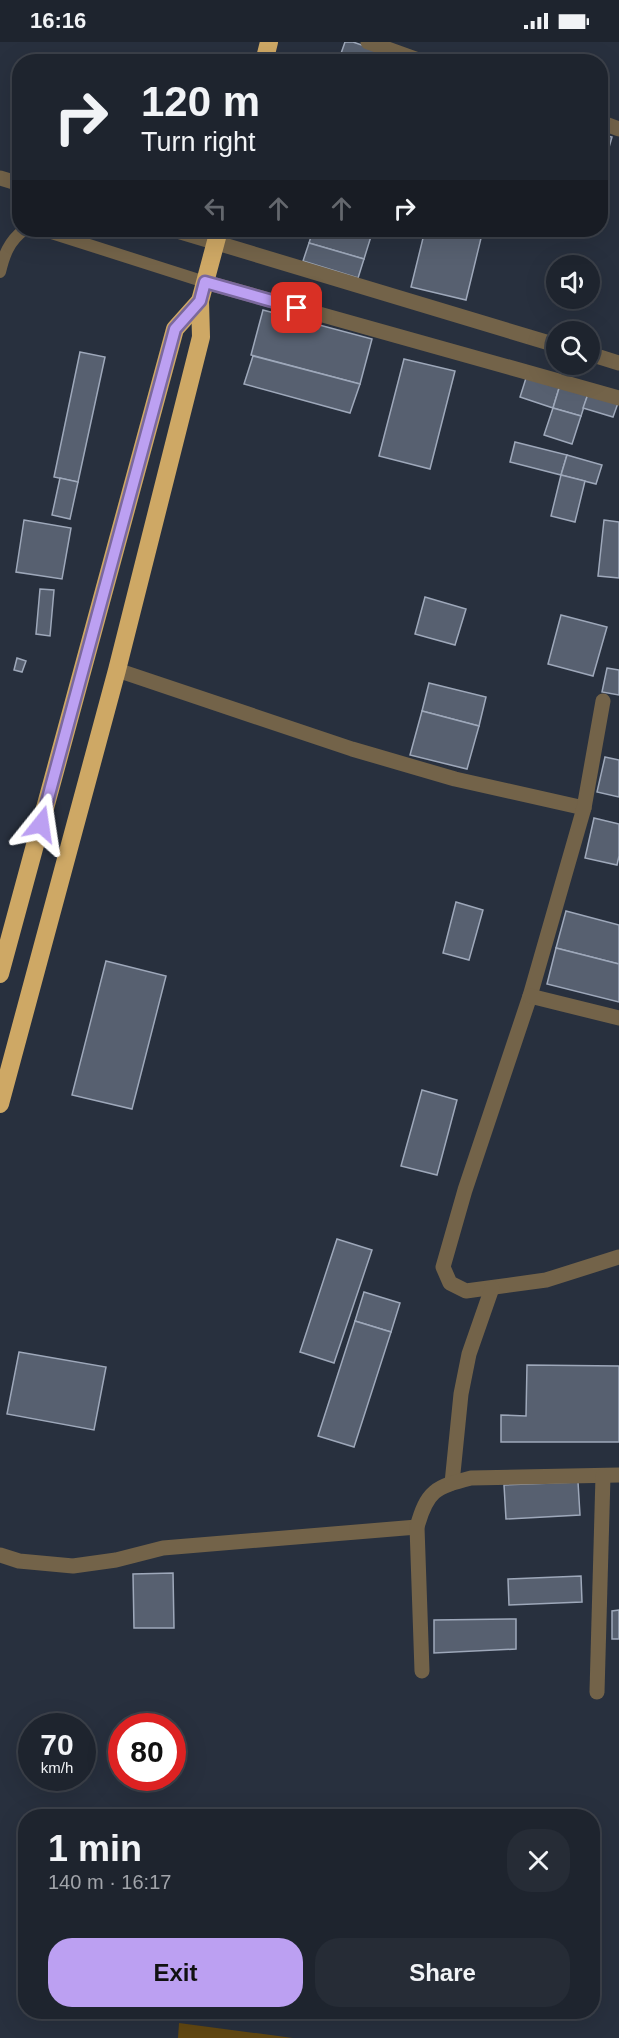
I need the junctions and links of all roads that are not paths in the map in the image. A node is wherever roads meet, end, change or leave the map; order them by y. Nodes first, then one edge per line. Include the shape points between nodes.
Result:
1 (368, 42) edge
2 (402, 54) edge
3 (14, 237) edge
4 (64, 237) edge
5 (218, 237) edge
6 (221, 237) edge
7 (0, 272) edge
8 (205, 282) junction
9 (200, 301) junction
10 (546, 342) edge
11 (600, 357) edge
12 (619, 363) edge
13 (619, 398) edge
14 (117, 670) junction
15 (603, 701) dead end
16 (584, 808) junction
17 (0, 974) edge
18 (530, 996) junction
19 (619, 1018) edge
20 (0, 1104) edge
21 (619, 1257) edge
22 (492, 1288) junction
23 (619, 1475) edge
24 (603, 1476) junction
25 (453, 1483) junction
26 (417, 1527) junction
27 (0, 1555) edge
28 (422, 1671) dead end
29 (597, 1692) dead end

1 - 2 street
3 - 7 lane
4 - 8 lane
5 - 8 highway
6 - 10 street
8 - 9 highway
8 - 13 street
9 - 14 highway via 201,337
9 - 17 highway via 175,329
11 - 12 street
14 - 16 street via 352,749 455,779
14 - 20 highway
15 - 16 street
16 - 18 street
18 - 19 street
18 - 22 street via 443,1267 450,1283 466,1291
21 - 22 street via 546,1280
22 - 25 street via 467,1364
23 - 24 street
24 - 25 street via 471,1478
24 - 29 street
25 - 26 street via 433,1492
26 - 27 street via 163,1548 73,1566
26 - 28 street

